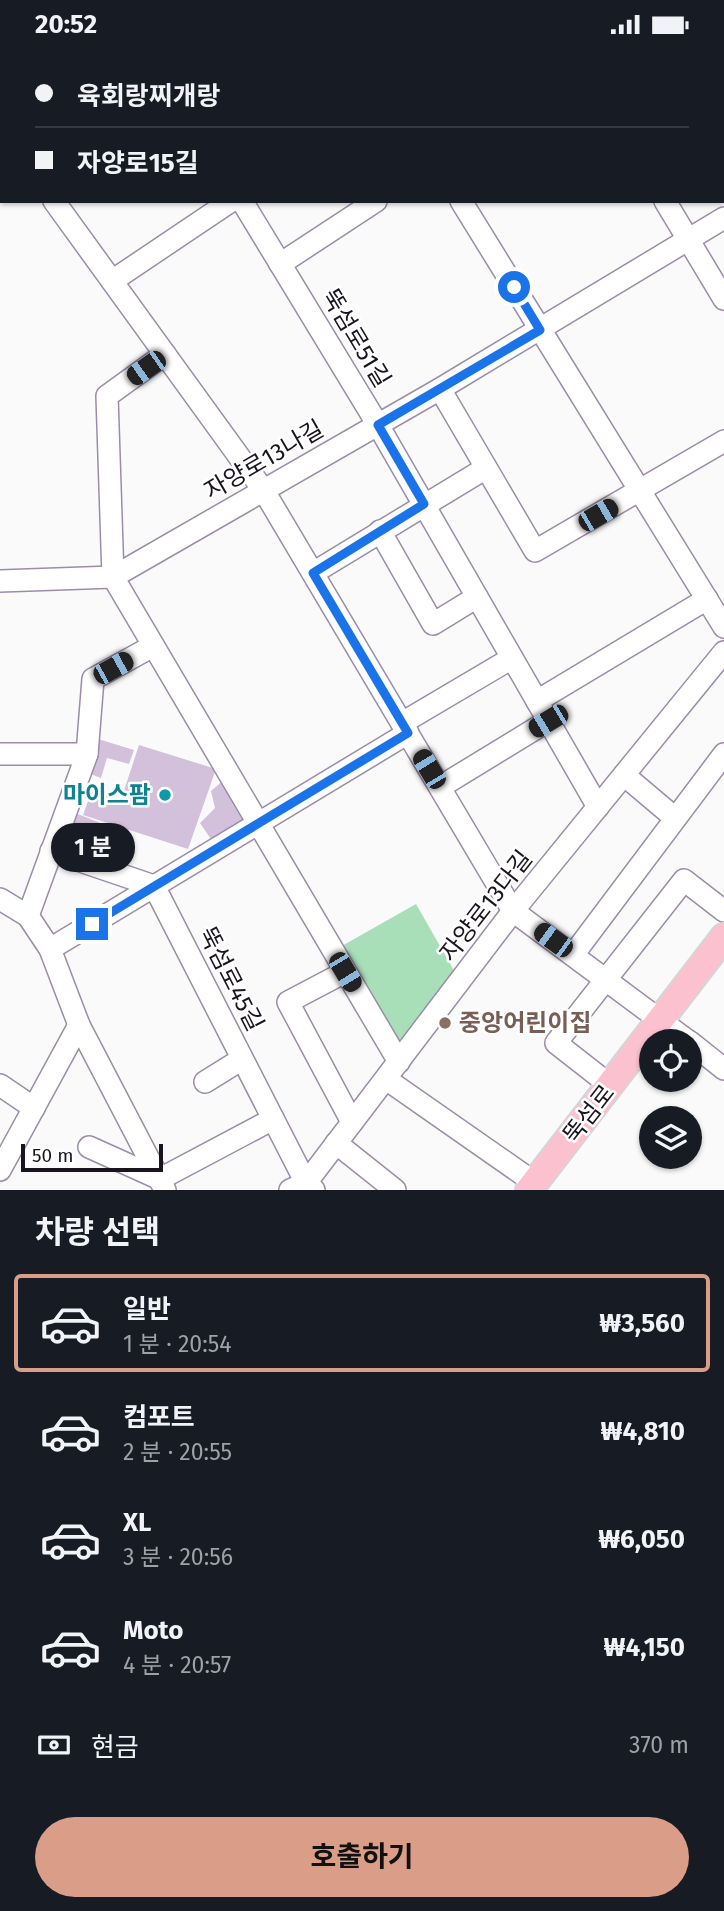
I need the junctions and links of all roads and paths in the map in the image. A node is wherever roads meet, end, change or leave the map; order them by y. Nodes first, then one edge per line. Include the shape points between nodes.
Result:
1 (55, 203) edge
2 (228, 203) edge
3 (243, 203) edge
4 (373, 203) edge
5 (463, 203) edge
6 (666, 203) edge
7 (724, 218) edge
8 (688, 240) junction
9 (280, 264) junction
10 (112, 281) junction
11 (724, 299) edge
12 (540, 330) junction
13 (165, 354) junction
14 (440, 389) junction
15 (378, 425) junction
16 (724, 441) edge
17 (486, 468) junction
18 (264, 491) junction
19 (640, 491) junction
20 (424, 504) junction
21 (380, 531) junction
22 (313, 573) junction
23 (113, 577) junction
24 (0, 581) edge
25 (477, 597) junction
26 (707, 599) junction
27 (724, 627) edge
28 (153, 646) junction
29 (724, 652) edge
30 (512, 658) junction
31 (537, 701) junction
32 (548, 721) junction
33 (405, 728) junction
34 (0, 754) edge
35 (87, 754) junction
36 (724, 754) edge
37 (624, 775) junction
38 (440, 787) junction
39 (598, 807) junction
40 (675, 818) junction
41 (258, 823) junction
42 (51, 851) junction
43 (154, 886) junction
44 (0, 899) edge
45 (513, 911) junction
46 (724, 912) edge
47 (27, 916) junction
48 (724, 937) edge
49 (50, 949) junction
50 (573, 955) junction
51 (345, 972) junction
52 (605, 978) junction
53 (661, 1020) junction
54 (79, 1025) junction
55 (672, 1029) edge
56 (702, 1052) edge
57 (242, 1059) junction
58 (724, 1069) edge
59 (393, 1070) junction
60 (205, 1082) dead end
61 (0, 1085) edge
62 (611, 1086) junction
63 (34, 1108) junction
64 (273, 1119) junction
65 (352, 1122) junction
66 (336, 1143) junction
67 (89, 1147) dead end
68 (0, 1171) edge
69 (163, 1184) edge
70 (532, 1186) edge
71 (304, 1188) edge
72 (395, 1190) edge

1 - 10 street
2 - 10 street
3 - 9 street, 뚝섬로51길
4 - 9 street
5 - 12 street
6 - 8 street
7 - 8 street, 자양로13나길
8 - 11 street
8 - 12 street, 자양로13나길
9 - 15 street, 뚝섬로51길
10 - 13 street
12 - 14 street, 자양로13나길
12 - 19 street
13 - 18 street
13 - 23 street via 107,396
14 - 15 street, 자양로13나길
14 - 17 street
15 - 18 street, 자양로13나길
15 - 20 street, 뚝섬로51길
16 - 19 street
17 - 19 street via 535,551
17 - 20 street
18 - 22 street
18 - 23 street, 자양로13나길
19 - 26 street
20 - 21 street
20 - 25 street, 뚝섬로51길
21 - 22 street
21 - 25 street via 433,624
22 - 33 street
23 - 24 street, 자양로13나길
23 - 28 street
25 - 30 street, 뚝섬로51길
26 - 27 street
26 - 31 street
28 - 35 street via 93,679
28 - 41 street
29 - 37 street, 자양로13다길
30 - 31 street, 뚝섬로51길
30 - 33 street
31 - 32 street, 뚝섬로51길
32 - 38 street
32 - 39 street, 뚝섬로51길
33 - 38 street
33 - 41 street
34 - 35 street
35 - 42 street
36 - 40 street
37 - 39 street, 자양로13다길
37 - 40 street
38 - 45 street
39 - 45 street, 자양로13다길
40 - 50 street
41 - 43 street
41 - 51 street
42 - 43 street
42 - 47 street
43 - 49 street
43 - 57 street, 뚝섬로45길
44 - 47 street
45 - 50 street
45 - 59 street, 자양로13다길
46 - 52 street via 684,880
47 - 49 street
48 - 53 main road, 뚝섬로
49 - 54 street
50 - 52 street
51 - 59 street
51 - 65 street via 288,1002
52 - 53 street
52 - 62 street via 556,1043
53 - 55 street
53 - 62 main road, 뚝섬로
54 - 63 street
54 - 69 street
56 - 58 street
57 - 60 street
57 - 64 street, 뚝섬로45길
59 - 65 street, 자양로13다길
59 - 70 street
61 - 63 street
62 - 70 main road, 뚝섬로
63 - 68 street
64 - 69 street
64 - 71 street, 뚝섬로45길
65 - 66 street, 자양로13다길
66 - 71 street, 자양로13다길
66 - 72 street
67 - 69 street

